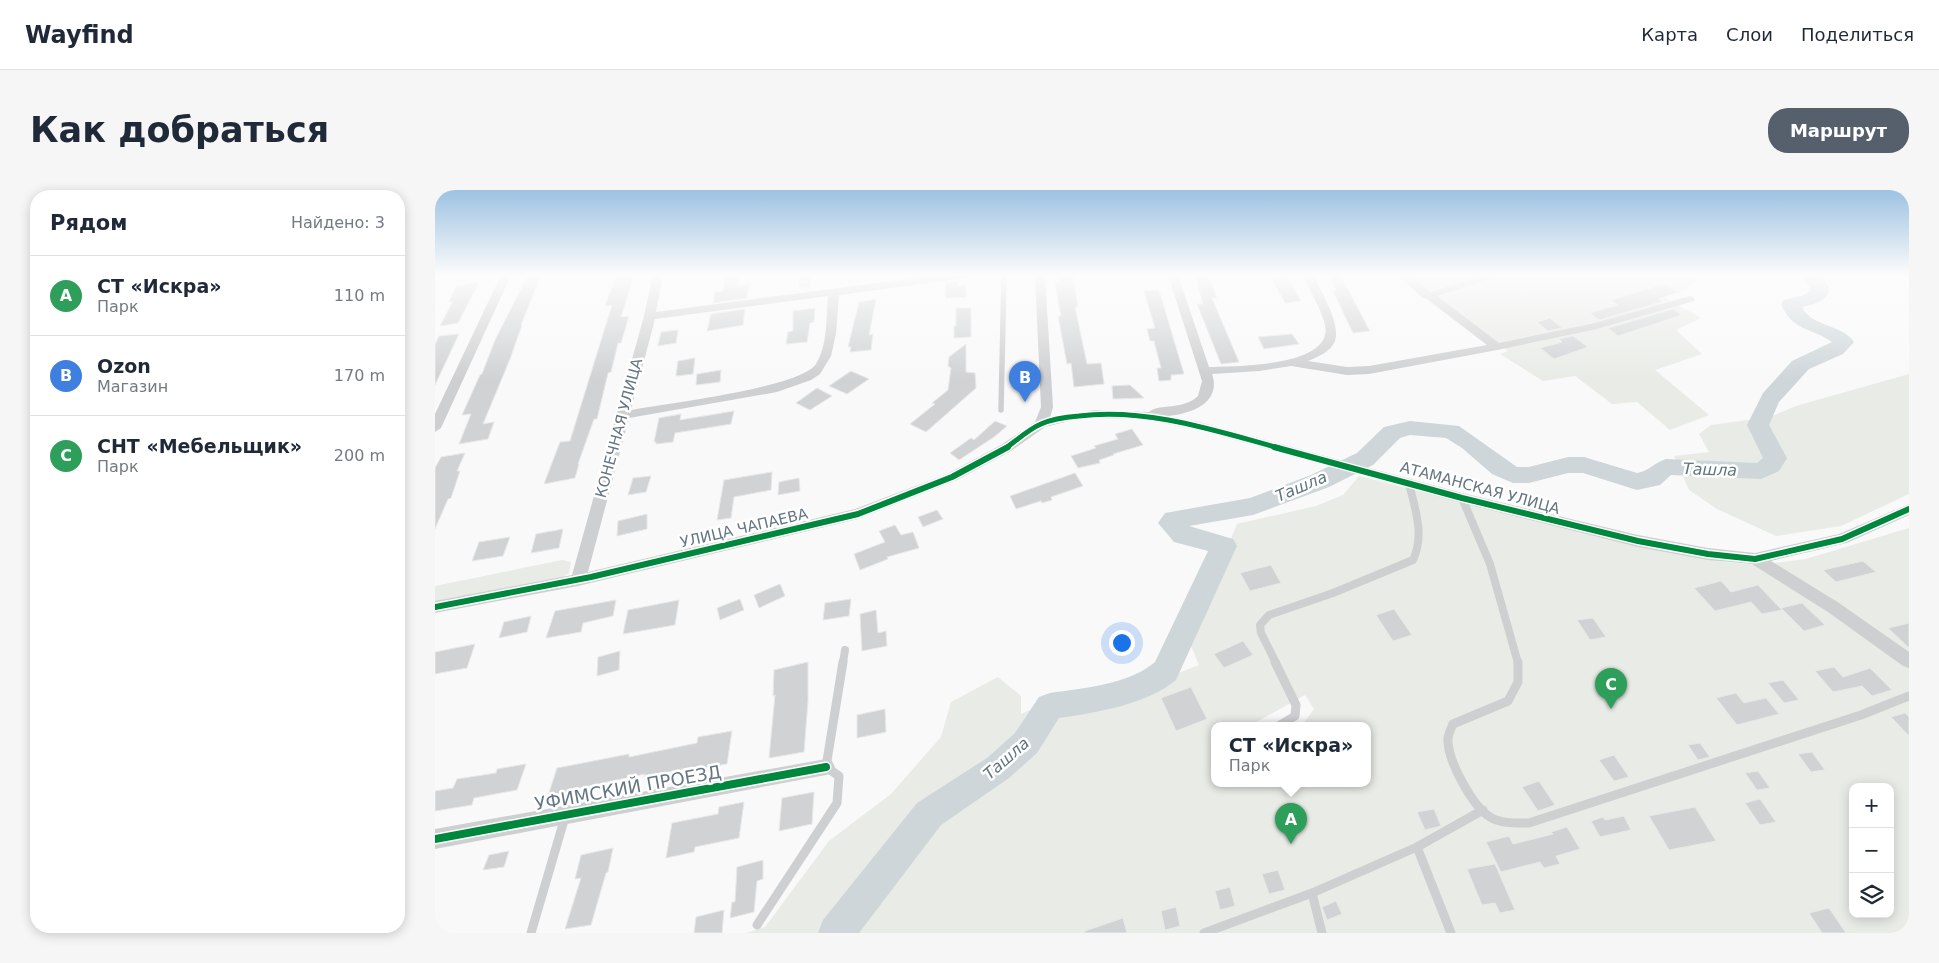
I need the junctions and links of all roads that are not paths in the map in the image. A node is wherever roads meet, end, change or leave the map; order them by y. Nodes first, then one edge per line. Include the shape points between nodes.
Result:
1 (490, 310) edge
2 (651, 310) edge
3 (699, 310) edge
4 (832, 310) edge
5 (1003, 310) edge
6 (1042, 310) edge
7 (1184, 310) edge
8 (1323, 310) edge
9 (1446, 310) edge
10 (1653, 310) edge
11 (650, 316) junction
12 (1497, 347) junction
13 (1294, 363) junction
14 (1205, 372) junction
15 (1001, 410) dead end
16 (623, 415) junction
17 (1141, 415) junction
18 (1041, 424) junction
19 (435, 428) edge
20 (1409, 483) junction
21 (1462, 498) junction
22 (1909, 509) edge
23 (1755, 559) junction
24 (578, 580) junction
25 (435, 607) edge
26 (845, 650) dead end
27 (1909, 661) edge
28 (1909, 696) edge
29 (1285, 722) edge
30 (827, 767) junction
31 (1483, 810) junction
32 (565, 815) junction
33 (435, 839) edge
34 (1417, 848) junction
35 (1311, 893) junction
36 (757, 925) dead end
37 (531, 933) edge
38 (1205, 933) edge
39 (1322, 933) edge
40 (1451, 933) edge

1 - 19 street
2 - 11 street, КОНЕЧНАЯ УЛИЦА
3 - 11 street
4 - 16 street via 826,357 817,370 798,382
5 - 15 lane
6 - 18 street via 1047,407
7 - 14 street
8 - 13 street via 1333,333 1330,342 1309,358
9 - 12 street
10 - 12 street via 1597,326
11 - 16 street, КОНЕЧНАЯ УЛИЦА
12 - 13 street via 1369,370 1347,371
13 - 14 street
14 - 17 street via 1208,391 1202,401 1189,408
16 - 24 street, КОНЕЧНАЯ УЛИЦА
17 - 18 street, АТАМАНСКАЯ УЛИЦА via 1095,414
17 - 20 street, АТАМАНСКАЯ УЛИЦА via 1199,426
18 - 24 street, УЛИЦА ЧАПАЕВА via 1006,448 952,477 858,514
20 - 21 street, АТАМАНСКАЯ УЛИЦА
20 - 29 lane via 1419,534 1419,552 1413,560 1269,615 1260,625 1296,705 1295,716
21 - 23 street, АТАМАНСКАЯ УЛИЦА via 1639,541
21 - 31 lane via 1490,564 1518,660 1518,682 1508,701 1453,724 1448,740 1455,766
22 - 23 street, АТАМАНСКАЯ УЛИЦА via 1842,539
23 - 27 street via 1808,590
24 - 25 street, УЛИЦА ЧАПАЕВА
26 - 30 lane
28 - 31 lane via 1861,715 1529,823 1507,822 1490,817
30 - 32 street, УФИМСКИЙ ПРОЕЗД
30 - 36 lane via 839,776 837,803
31 - 34 lane
32 - 33 street, УФИМСКИЙ ПРОЕЗД
32 - 37 lane
34 - 35 lane
34 - 40 lane
35 - 38 lane
35 - 39 lane

